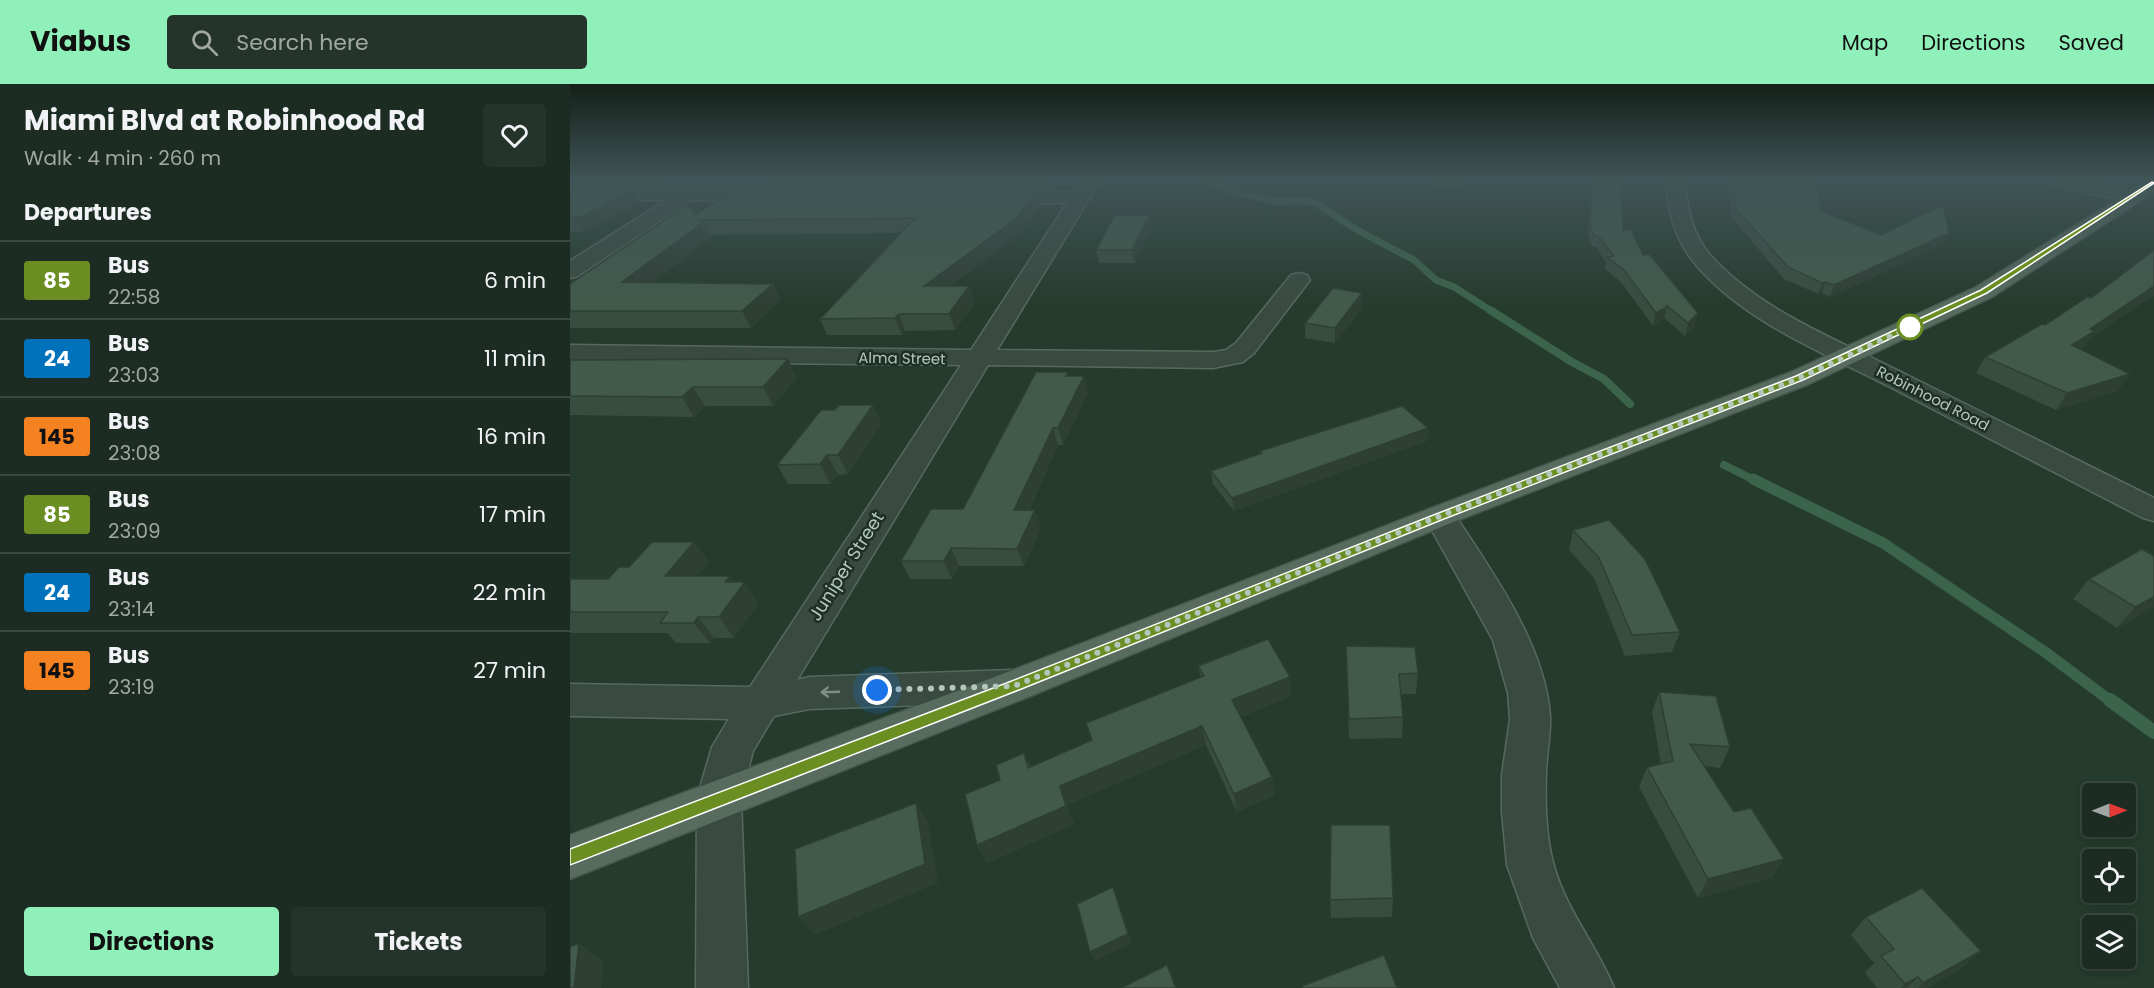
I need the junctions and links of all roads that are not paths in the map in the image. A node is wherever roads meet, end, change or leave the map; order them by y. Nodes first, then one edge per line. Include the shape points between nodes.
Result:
1 (642, 223) edge
2 (1064, 223) edge
3 (1681, 223) edge
4 (2092, 223) edge
5 (570, 271) edge
6 (1299, 280) dead end
7 (570, 353) edge
8 (1850, 356) junction
9 (977, 359) junction
10 (2154, 511) edge
11 (1440, 516) junction
12 (1014, 686) junction
13 (570, 700) edge
14 (759, 703) junction
15 (719, 798) junction
16 (570, 857) edge
17 (722, 988) edge
18 (1588, 988) edge

1 - 5 street
2 - 9 street, Juniper Street
3 - 8 street, Robinhood Road via 1713,270 1743,295
4 - 8 main road via 1984,292
6 - 9 street, Alma Street via 1255,338 1234,357 1183,361
7 - 9 street, Alma Street
8 - 10 street, Robinhood Road
8 - 11 main road
9 - 14 street, Juniper Street
11 - 12 main road
11 - 18 street via 1512,639 1530,719 1524,775 1530,865 1550,921
12 -> 14 street via 809,693
12 - 15 main road
13 - 14 street
14 - 15 street, Juniper Street via 733,747
15 - 16 main road
15 - 17 street, Juniper Street

